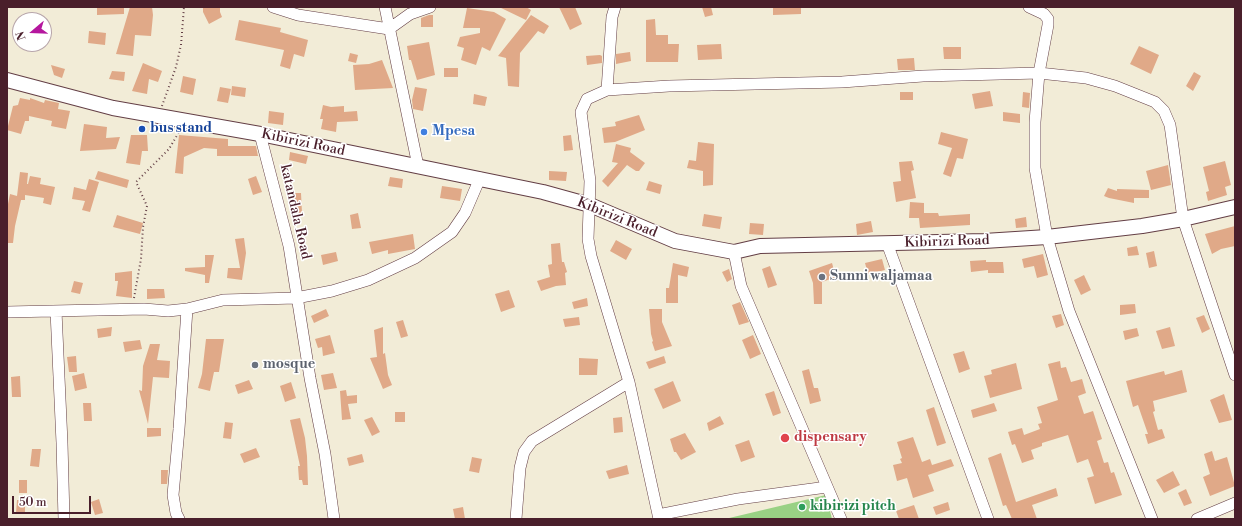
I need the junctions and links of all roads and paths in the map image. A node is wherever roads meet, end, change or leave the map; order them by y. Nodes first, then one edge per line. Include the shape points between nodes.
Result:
1 (184, 7) edge
2 (273, 7) edge
3 (385, 7) edge
4 (430, 7) edge
5 (615, 7) edge
6 (1029, 7) edge
7 (389, 29) junction
8 (1039, 73) junction
9 (7, 80) edge
10 (607, 90) junction
11 (159, 116) junction
12 (184, 121) junction
13 (260, 134) junction
14 (418, 166) junction
15 (480, 178) junction
16 (590, 205) junction
17 (1235, 207) edge
18 (1183, 219) junction
19 (1047, 237) junction
20 (887, 243) junction
21 (734, 252) junction
22 (296, 298) junction
23 (132, 309) junction
24 (187, 309) junction
25 (7, 312) edge
26 (56, 312) junction
27 (1235, 375) edge
28 (629, 382) junction
29 (827, 487) junction
30 (1235, 503) edge
31 (658, 517) edge
32 (64, 519) edge
33 (179, 519) edge
34 (334, 519) edge
35 (516, 519) edge
36 (841, 519) edge
37 (988, 519) edge
38 (1152, 519) edge
39 (1197, 519) edge

1 - 11 path via 176,68
2 - 7 street via 298,15
3 - 7 street
4 - 7 street via 410,14
5 - 10 street via 612,17
6 - 8 street via 1044,14 1048,19
7 - 14 street
8 - 10 street
8 - 18 street via 1086,78 1116,86 1155,102 1164,111 1170,125
8 - 19 street via 1035,122 1036,168
9 - 11 street, Kibirizi Road via 113,108
10 - 16 street via 588,99 581,112 590,181
11 - 12 street, Kibirizi Road
12 - 13 street, Kibirizi Road
12 - 23 path via 169,149 136,182 147,206
13 - 14 street, Kibirizi Road
13 - 22 street, katandala Road via 289,246
14 - 15 street, Kibirizi Road
15 - 16 street, Kibirizi Road
15 - 22 street via 465,213 452,232 415,258 368,280
16 - 21 street, Kibirizi Road via 675,241
16 - 28 street via 588,239 591,256
17 - 18 street, Kibirizi Road
18 - 19 street, Kibirizi Road
18 - 27 street
19 - 20 street, Kibirizi Road
19 - 38 street via 1069,311
20 - 21 street, Kibirizi Road via 760,246
20 - 37 street
21 - 29 street via 741,286
22 - 24 street via 223,300
22 - 34 street, katandala Road via 325,454
23 - 24 street
23 - 26 street
24 - 33 street via 173,495
25 - 26 street
26 - 32 street
28 - 31 street
28 - 35 street via 532,441 524,452 520,468
29 - 31 street via 738,498
29 - 36 street
30 - 39 street

